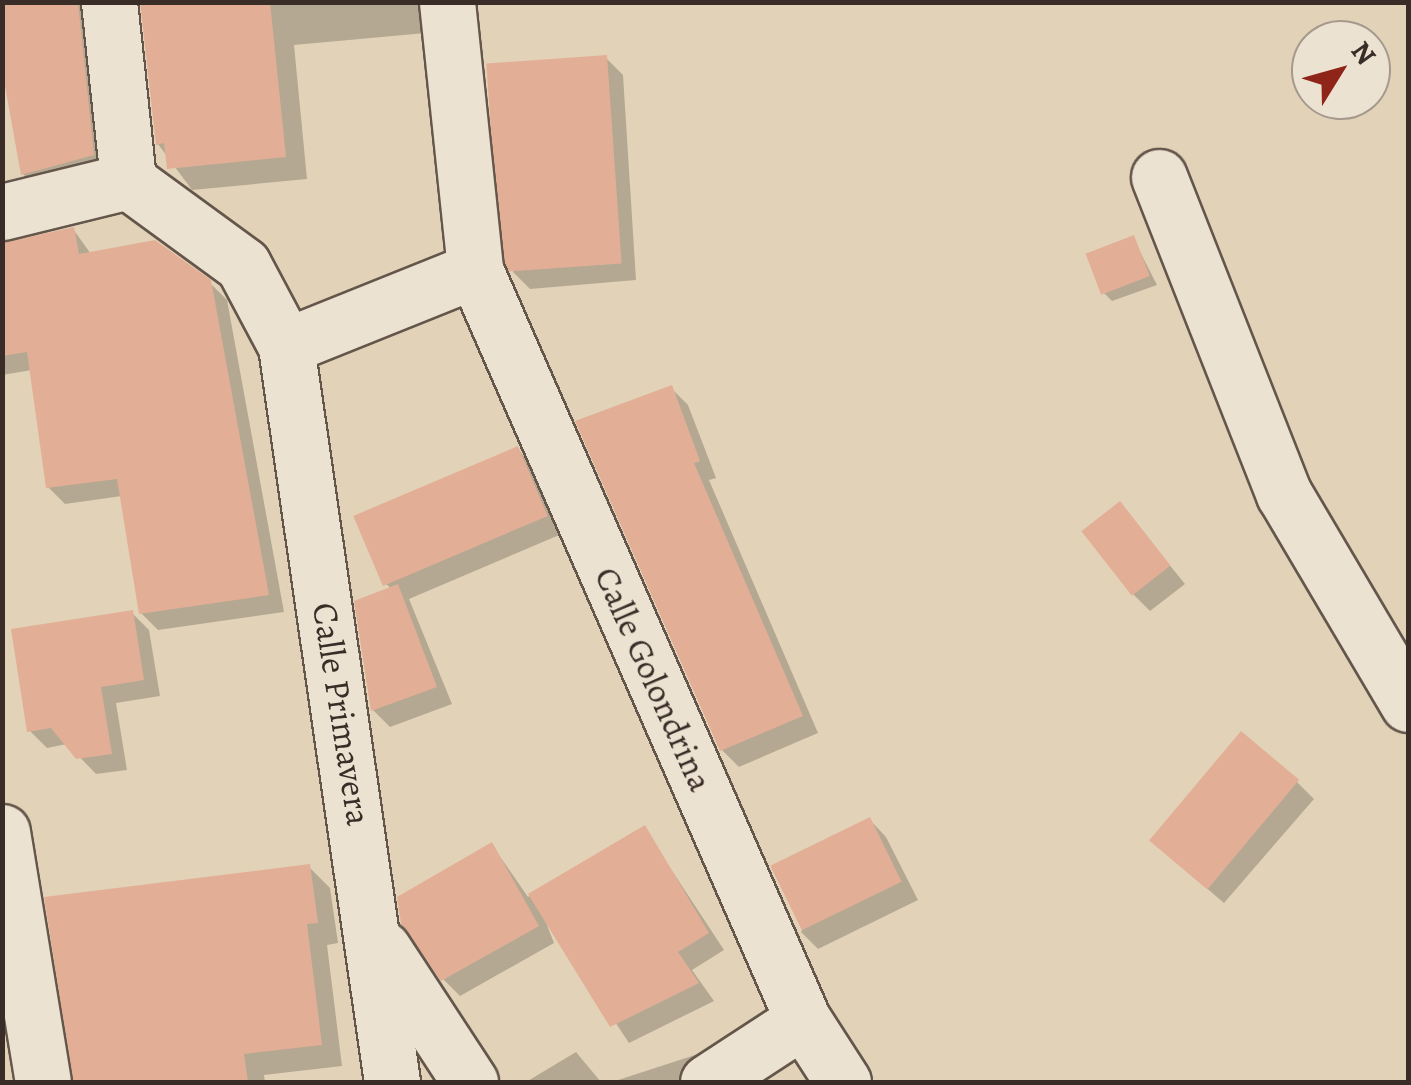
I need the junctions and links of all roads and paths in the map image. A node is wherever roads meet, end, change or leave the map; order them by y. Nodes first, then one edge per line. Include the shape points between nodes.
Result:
1 (108, 2) edge
2 (447, 2) edge
3 (1159, 178) dead end
4 (128, 181) junction
5 (2, 212) edge
6 (475, 270) junction
7 (286, 346) junction
8 (1408, 704) edge
9 (2, 832) edge
10 (376, 938) junction
11 (803, 1020) junction
12 (43, 1082) edge
13 (392, 1082) edge
14 (470, 1082) edge
15 (708, 1082) edge
16 (843, 1082) edge

1 - 4 street
2 - 6 street, Calle Golondrina
3 - 8 street via 1284,494
4 - 5 street
4 - 7 street, Calle Primavera via 243,265
6 - 7 street
6 - 11 street, Calle Golondrina
7 - 10 street, Calle Primavera
9 - 12 street
10 - 13 street, Calle Primavera
10 - 14 street
11 - 15 street
11 - 16 street, Calle Golondrina

